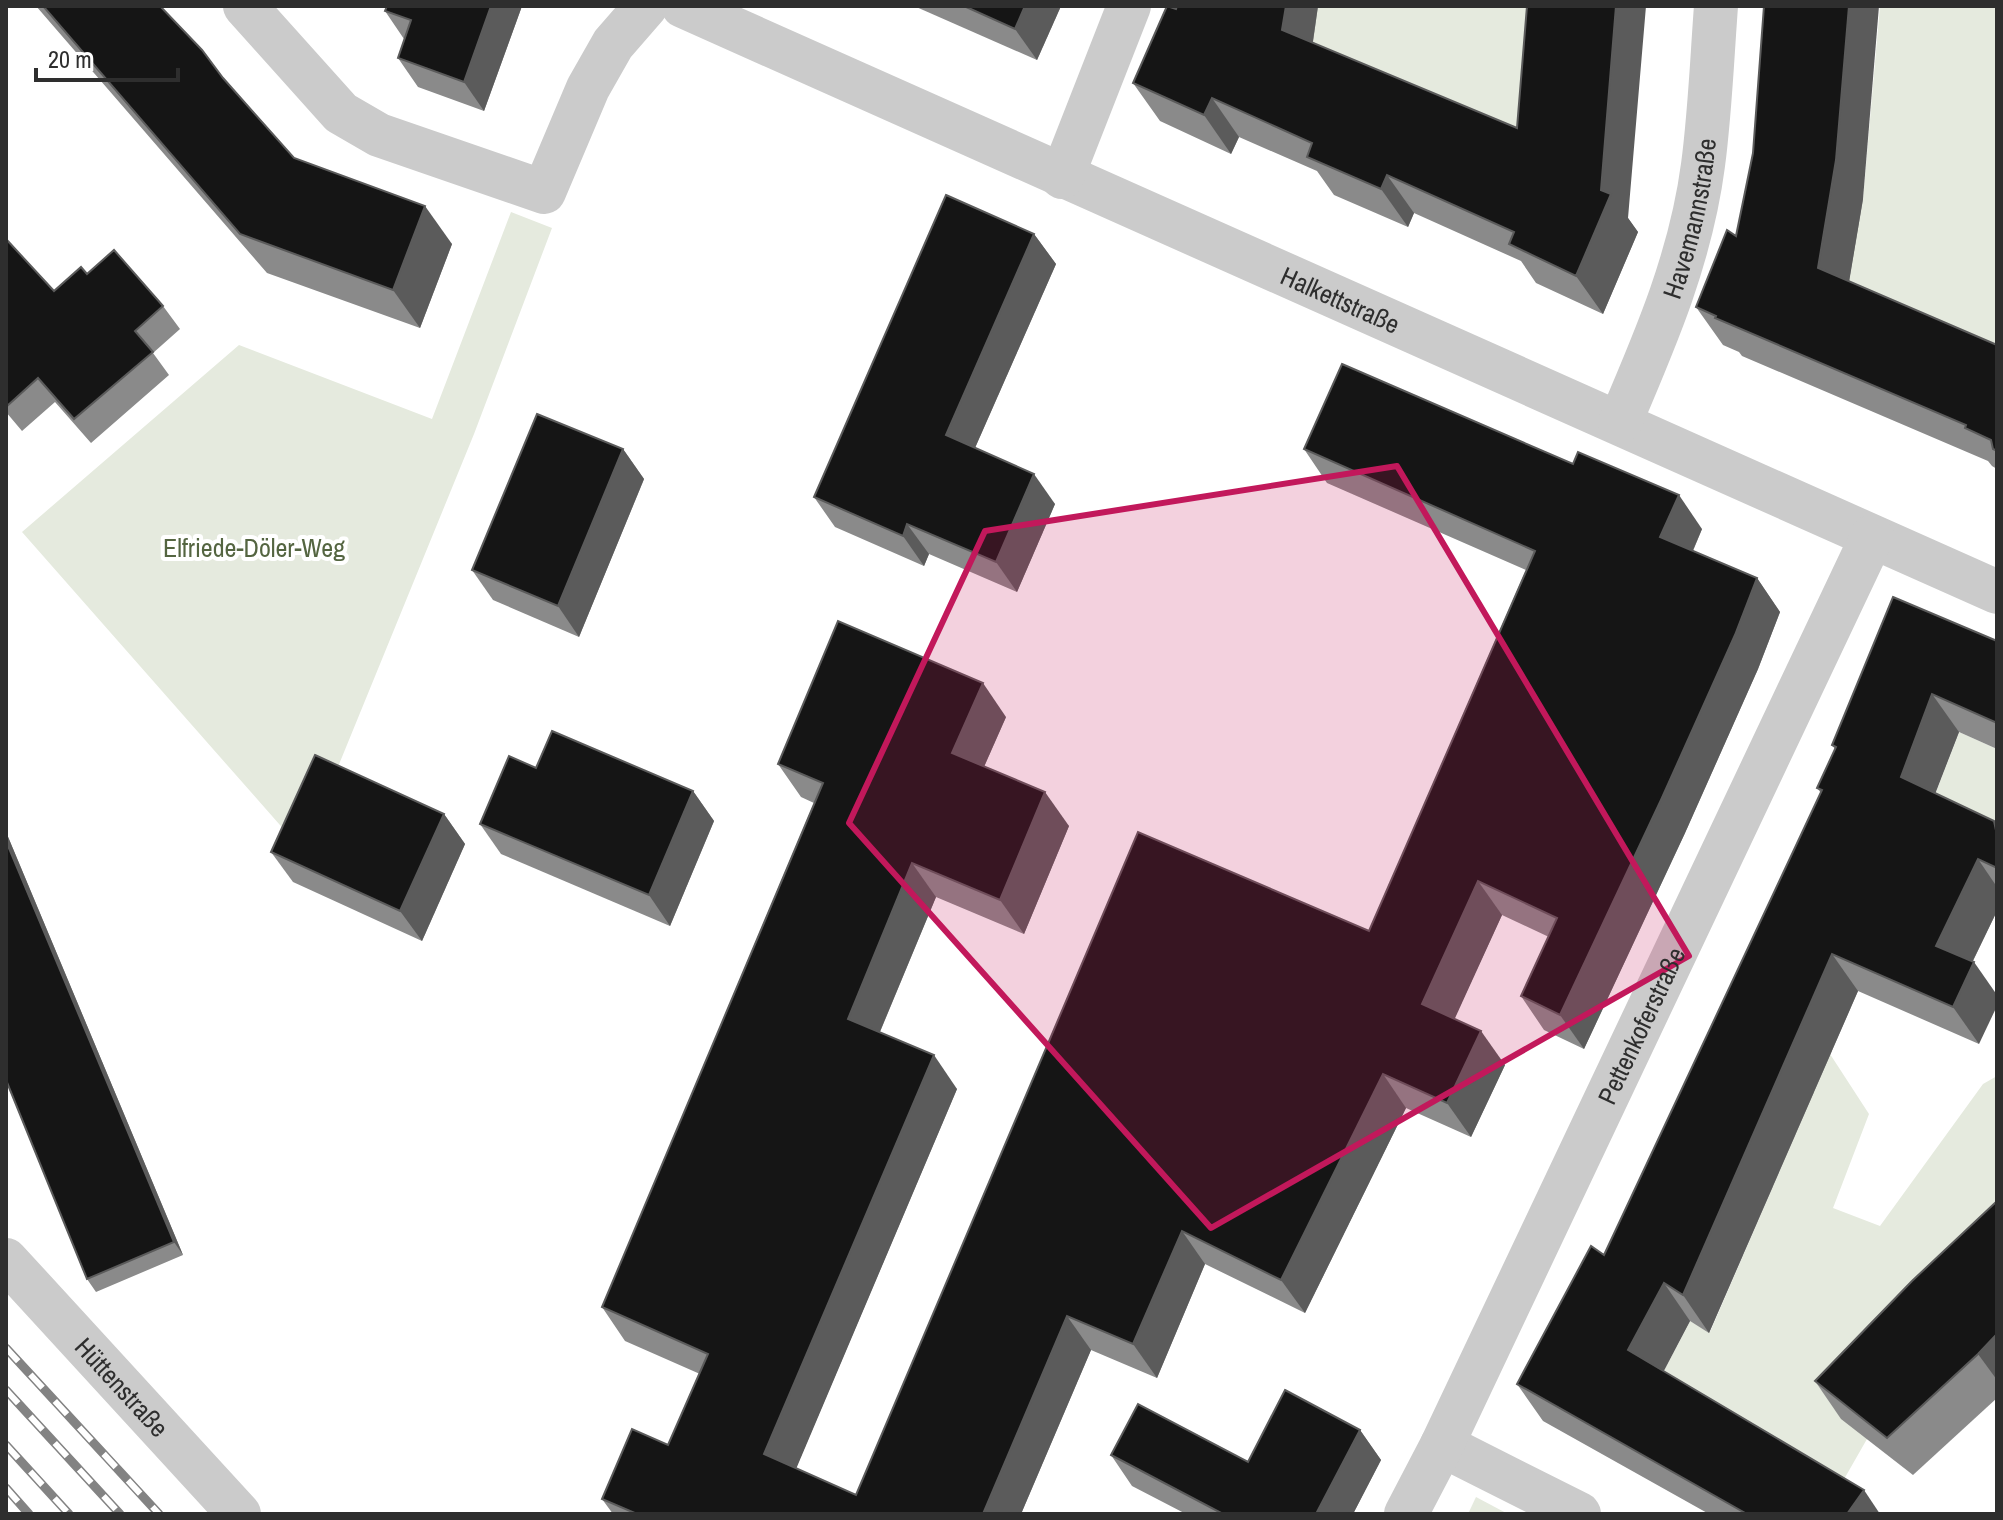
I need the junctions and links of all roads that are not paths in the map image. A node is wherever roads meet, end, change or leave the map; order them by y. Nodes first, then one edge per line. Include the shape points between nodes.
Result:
1 (245, 6) edge
2 (646, 6) edge
3 (683, 6) edge
4 (1129, 6) edge
5 (1716, 6) edge
6 (1062, 177) junction
7 (1620, 422) junction
8 (1872, 537) junction
9 (1997, 592) edge
10 (6, 1260) edge
11 (1442, 1445) junction
12 (239, 1514) edge
13 (1406, 1514) edge
14 (1579, 1514) edge

1 - 2 street via 341,113 379,135 544,192 588,88 613,44
3 - 6 street, Halkettstraße
4 - 6 street
5 - 7 street, Havemannstraße via 1703,166 1689,235 1669,307
6 - 7 street, Halkettstraße
7 - 8 street, Halkettstraße
8 - 9 street, Halkettstraße
8 - 11 street, Pettenkoferstraße
10 - 12 street, Hüttenstraße
11 - 13 street, Pettenkoferstraße
11 - 14 street

